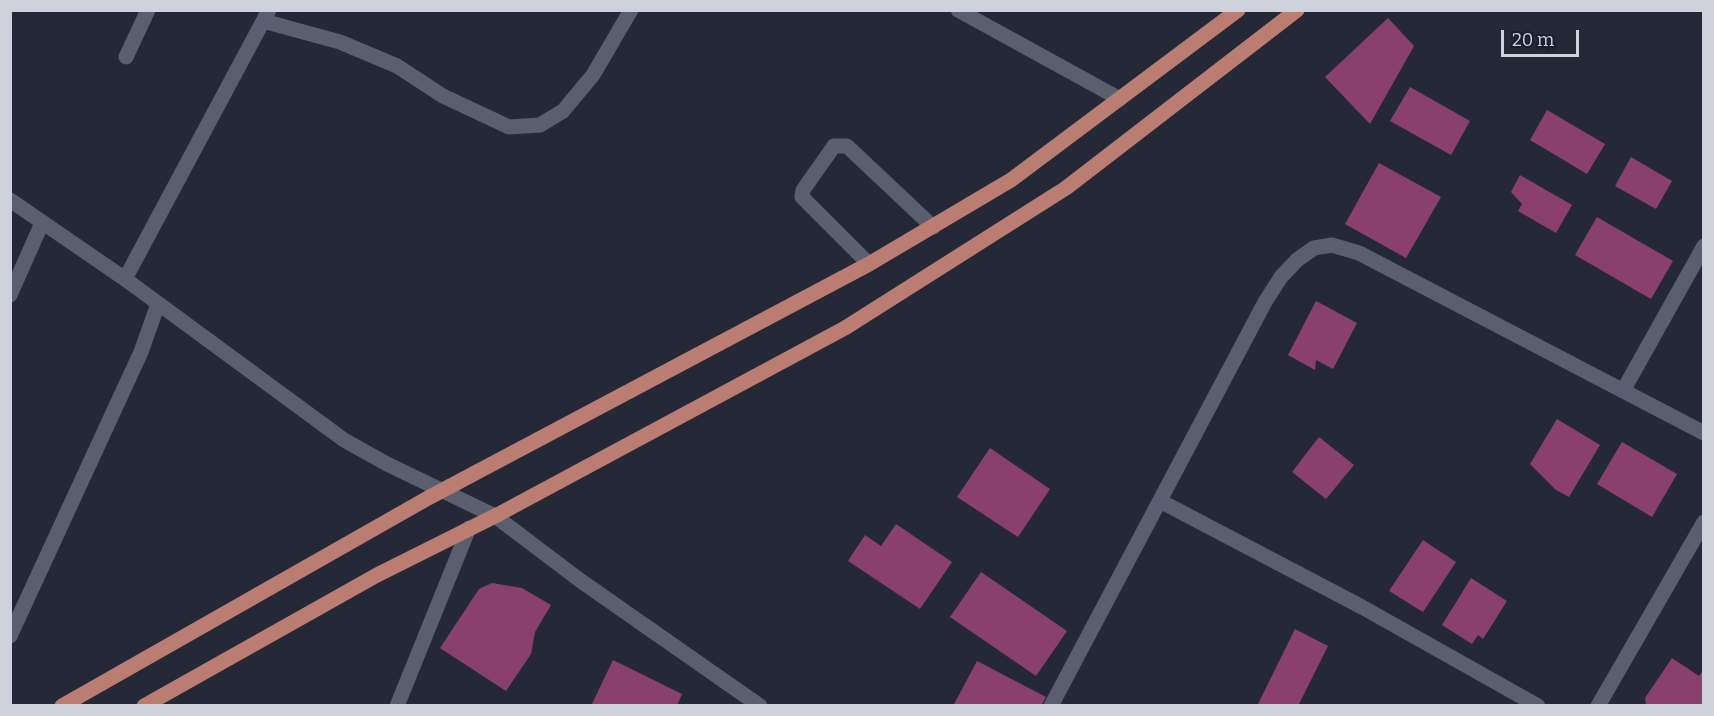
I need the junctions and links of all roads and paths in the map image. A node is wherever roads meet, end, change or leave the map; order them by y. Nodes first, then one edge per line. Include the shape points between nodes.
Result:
1 (148, 10) edge
2 (631, 10) edge
3 (958, 10) edge
4 (1238, 10) edge
5 (1297, 10) edge
6 (267, 13) edge
7 (126, 57) dead end
8 (1120, 99) junction
9 (10, 200) edge
10 (42, 223) junction
11 (933, 227) junction
12 (1704, 246) edge
13 (869, 264) junction
14 (125, 279) junction
15 (10, 295) edge
16 (158, 304) junction
17 (1624, 389) junction
18 (1704, 433) edge
19 (445, 490) junction
20 (1161, 501) junction
21 (495, 516) junction
22 (1704, 522) edge
23 (469, 528) junction
24 (10, 636) edge
25 (62, 705) edge
26 (144, 705) edge
27 (397, 705) edge
28 (760, 705) edge
29 (1051, 705) edge
30 (1538, 705) edge
31 (1598, 705) edge

1 - 7 street
2 - 6 street via 593,75 563,111 540,125 509,127 443,96 397,66
3 - 8 street
4 - 8 main road
5 - 21 main road via 1066,188 845,328
6 - 14 street
8 - 11 main road via 1011,180
9 - 10 street
10 - 14 street
10 - 15 street
11 - 13 main road
11 - 13 street via 847,146 834,146 802,197
12 - 17 street
13 - 19 main road
14 - 16 street
16 - 19 street via 344,440
16 - 24 street via 141,352
17 - 18 street
17 - 20 street via 1359,253 1332,245 1314,248 1281,277 1265,302
19 - 21 street
19 - 25 main road
20 - 29 street
20 - 30 street
21 - 23 main road
21 - 28 street
22 - 31 street
23 - 26 main road
23 - 27 street

